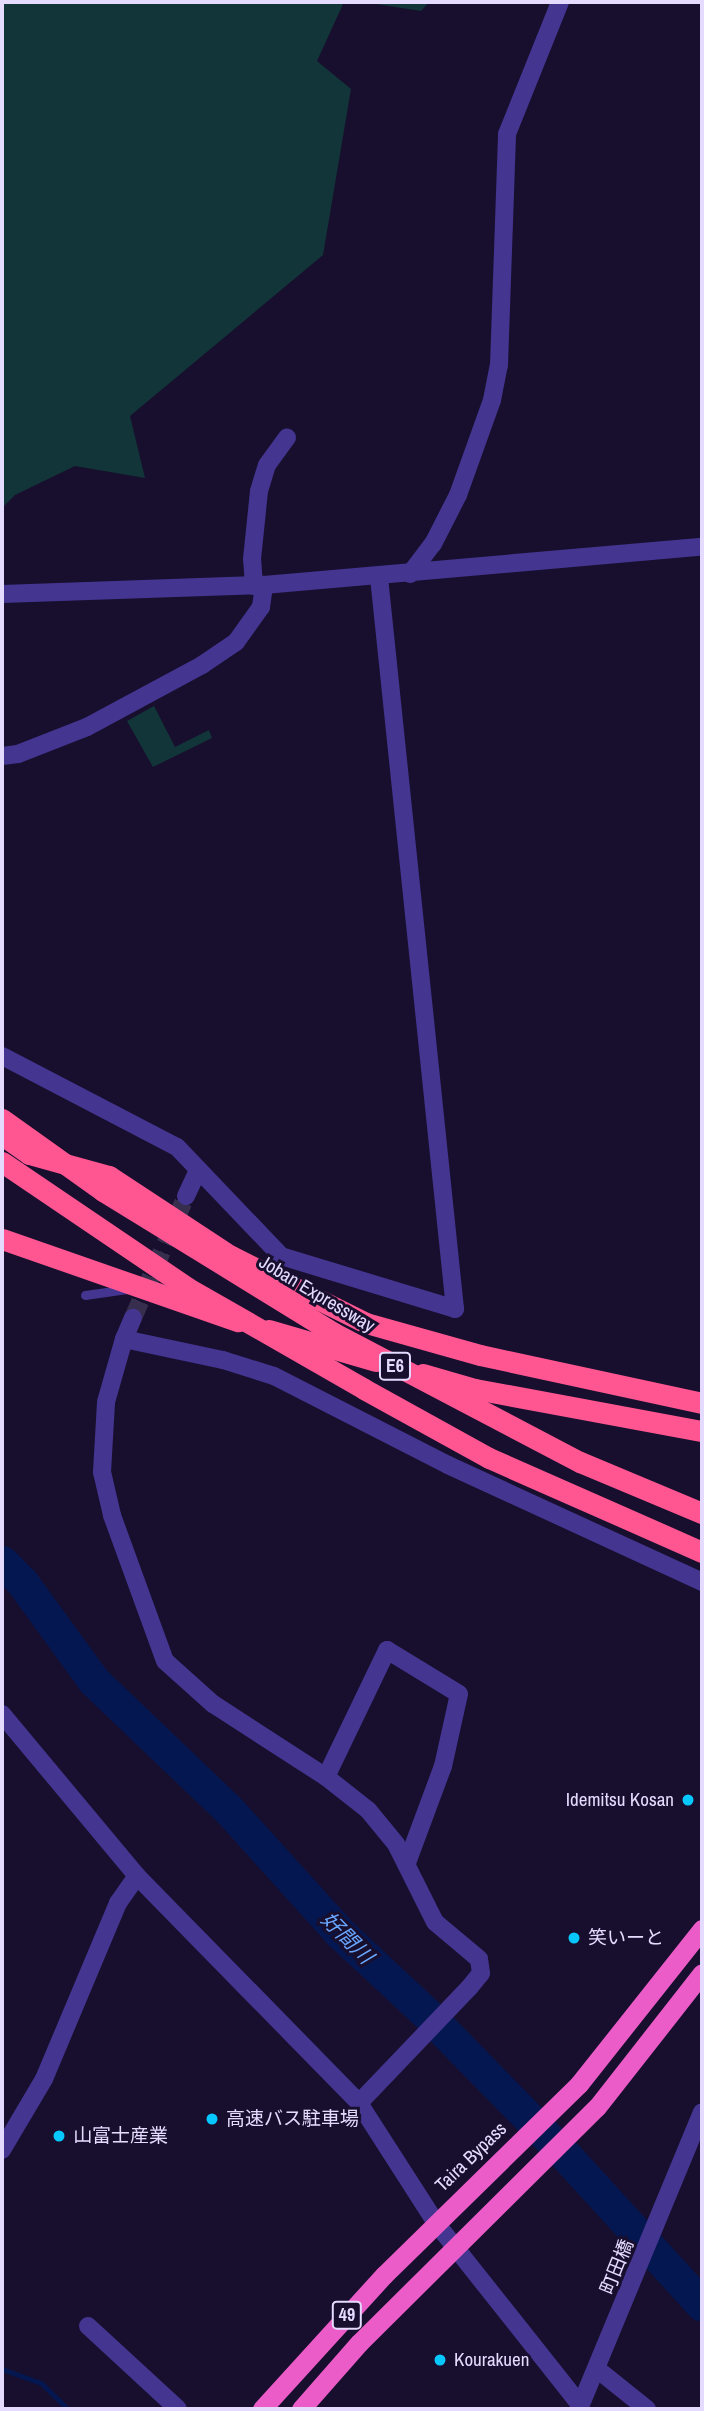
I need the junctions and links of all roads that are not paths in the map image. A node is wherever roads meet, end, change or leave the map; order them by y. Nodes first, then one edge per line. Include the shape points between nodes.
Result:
1 (560, 2) edge
2 (287, 436) dead end
3 (702, 547) edge
4 (410, 574) junction
5 (379, 577) junction
6 (259, 585) junction
7 (2, 594) edge
8 (2, 756) edge
9 (2, 1056) edge
10 (2, 1118) edge
11 (11, 1133) edge
12 (2, 1162) edge
13 (198, 1170) junction
14 (2, 1172) edge
15 (186, 1196) tunnel mouth
16 (106, 1235) junction
17 (2, 1239) edge
18 (136, 1288) junction
19 (85, 1295) dead end
20 (133, 1318) tunnel mouth
21 (124, 1339) junction
22 (702, 1403) edge
23 (702, 1432) edge
24 (702, 1513) edge
25 (702, 1552) edge
26 (702, 1581) edge
27 (2, 1714) edge
28 (326, 1777) junction
29 (407, 1863) junction
30 (137, 1876) junction
31 (702, 1929) edge
32 (702, 1973) edge
33 (359, 2103) junction
34 (702, 2112) edge
35 (2, 2150) edge
36 (436, 2223) junction
37 (453, 2249) junction
38 (88, 2326) dead end
39 (597, 2369) junction
40 (580, 2407) edge
41 (178, 2409) edge
42 (262, 2409) edge
43 (301, 2409) edge
44 (647, 2409) edge

1 - 4 street via 507,134 499,365 492,400 458,495 433,544
2 - 6 street via 267,465 259,491 252,559
3 - 4 street
4 - 5 street
5 - 6 street
5 - 13 street via 455,1310 281,1256
6 - 7 street
6 - 8 street via 261,607 236,642 202,665 87,727
9 - 13 street via 177,1147
10 - 11 highway, Joban Expressway / E6, bridge
11 - 22 highway via 29,1154 108,1176 231,1256 366,1323 480,1355
11 - 24 highway, Joban Expressway / E6, bridge via 334,1334 580,1462
12 - 16 highway, E6, bridge
13 - 15 street
14 - 16 highway, bridge
16 - 25 highway, E6, bridge via 276,1340 489,1458
17 - 18 highway
18 - 19 lane
18 - 23 highway via 475,1390
20 - 21 street
21 - 26 street via 274,1376 447,1465
21 - 28 street via 106,1402 102,1472 112,1516 165,1661 213,1704
27 - 30 street
28 - 29 street via 368,1811
28 - 29 street via 387,1650 459,1694 443,1766
29 - 33 street via 435,1922 480,1959 481,1973
30 - 33 street
30 - 35 street via 118,1903 44,2079
31 - 36 highway, Taira Bypass / 49 via 579,2084
32 - 37 highway, 49 via 597,2107
33 - 36 street
34 - 39 street, 町田橋
36 - 37 street
36 - 42 highway, Taira Bypass / 49
37 - 40 street
37 - 43 highway, 49
38 - 41 street
39 - 40 street, 町田橋
39 - 44 street

